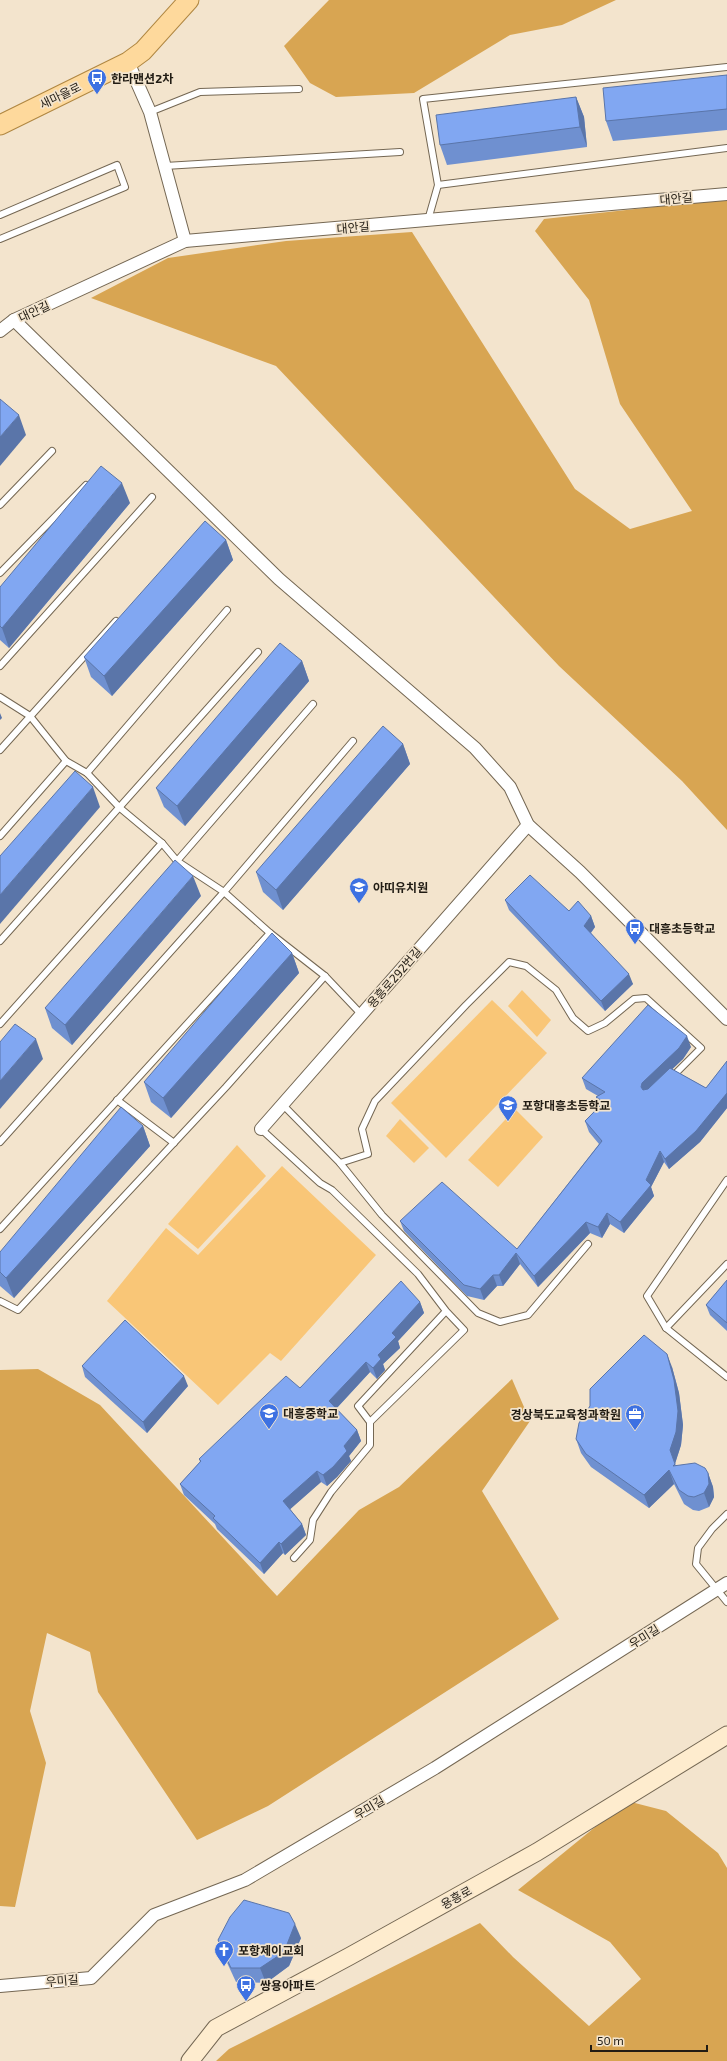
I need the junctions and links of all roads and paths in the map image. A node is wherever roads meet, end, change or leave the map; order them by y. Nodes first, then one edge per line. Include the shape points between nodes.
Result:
1 (189, 0) edge
2 (128, 62) junction
3 (727, 67) edge
4 (299, 89) dead end
5 (150, 112) junction
6 (0, 124) edge
7 (727, 148) edge
8 (400, 152) dead end
9 (166, 166) junction
10 (438, 185) junction
11 (727, 194) edge
12 (0, 215) edge
13 (428, 220) junction
14 (0, 239) edge
15 (185, 240) junction
16 (14, 320) junction
17 (0, 331) edge
18 (52, 451) dead end
19 (86, 485) edge
20 (152, 497) dead end
21 (0, 505) edge
22 (0, 573) edge
23 (227, 610) dead end
24 (123, 613) edge
25 (258, 652) dead end
26 (0, 666) edge
27 (0, 697) edge
28 (313, 704) dead end
29 (30, 716) junction
30 (353, 741) dead end
31 (0, 750) edge
32 (66, 761) junction
33 (87, 773) junction
34 (120, 808) junction
35 (528, 824) junction
36 (0, 836) edge
37 (162, 842) junction
38 (177, 860) junction
39 (224, 892) junction
40 (270, 933) junction
41 (0, 941) edge
42 (325, 976) junction
43 (361, 1014) junction
44 (727, 1019) edge
45 (0, 1024) edge
46 (666, 1083) edge
47 (117, 1100) junction
48 (283, 1105) junction
49 (261, 1130) joint
50 (0, 1142) edge
51 (174, 1143) junction
52 (340, 1163) junction
53 (727, 1180) edge
54 (0, 1229) edge
55 (588, 1244) dead end
56 (727, 1264) edge
57 (0, 1301) edge
58 (446, 1311) junction
59 (666, 1328) junction
60 (727, 1377) edge
61 (370, 1422) junction
62 (727, 1514) edge
63 (294, 1558) dead end
64 (722, 1586) edge
65 (727, 1602) edge
66 (727, 1735) edge
67 (0, 1986) edge
68 (190, 2061) edge

1 - 2 main road, 새마을로 via 143,52
2 - 5 street
2 - 6 main road, 새마을로
3 - 10 lane via 423,99
4 - 5 lane via 200,92
5 - 9 street
7 - 10 lane
8 - 9 lane
9 - 15 street
10 - 13 lane
11 - 13 street, 대안길
12 - 14 lane via 117,165 125,187
13 - 15 street, 대안길
15 - 16 street, 대안길
16 - 17 street, 대안길
16 - 35 street via 279,579 475,748 510,787
18 - 21 lane
19 - 22 lane
20 - 26 lane
23 - 33 lane
24 - 29 lane
25 - 34 lane
27 - 29 lane
28 - 38 lane
29 - 31 lane
29 - 32 lane
30 - 39 lane
32 - 33 lane
32 - 36 lane
33 - 34 lane
34 - 37 lane
34 - 41 lane
35 - 43 street, 용흥로292번길
35 - 44 street via 580,872
37 - 38 lane
37 - 45 lane
38 - 39 lane
39 - 40 lane
39 - 50 lane
40 - 42 lane
40 - 47 lane
42 - 43 lane
42 - 51 lane
43 - 48 street, 용흥로292번길
46 - 52 lane via 701,1048 646,998 634,999 605,1023 588,1030 574,1018 556,990 526,966 509,962 375,1101 362,1129 368,1154
47 - 51 lane
47 - 54 lane
48 - 49 street, 용흥로292번길
48 - 52 lane
49 - 58 lane via 320,1183 332,1190 418,1274
51 - 57 lane via 18,1310
52 - 55 lane via 382,1215 441,1277 478,1313 500,1322 528,1315
53 - 59 lane via 647,1296
56 - 59 lane
58 - 61 lane via 358,1406
58 - 61 lane via 464,1330
59 - 60 lane
61 - 63 lane via 370,1444 316,1514 310,1540
62 - 64 lane via 698,1548 696,1564
64 - 65 lane
64 - 67 street, 우미길 via 435,1768 252,1876 154,1915 91,1978
66 - 68 main road, 용흥로 via 537,1852 216,2028

